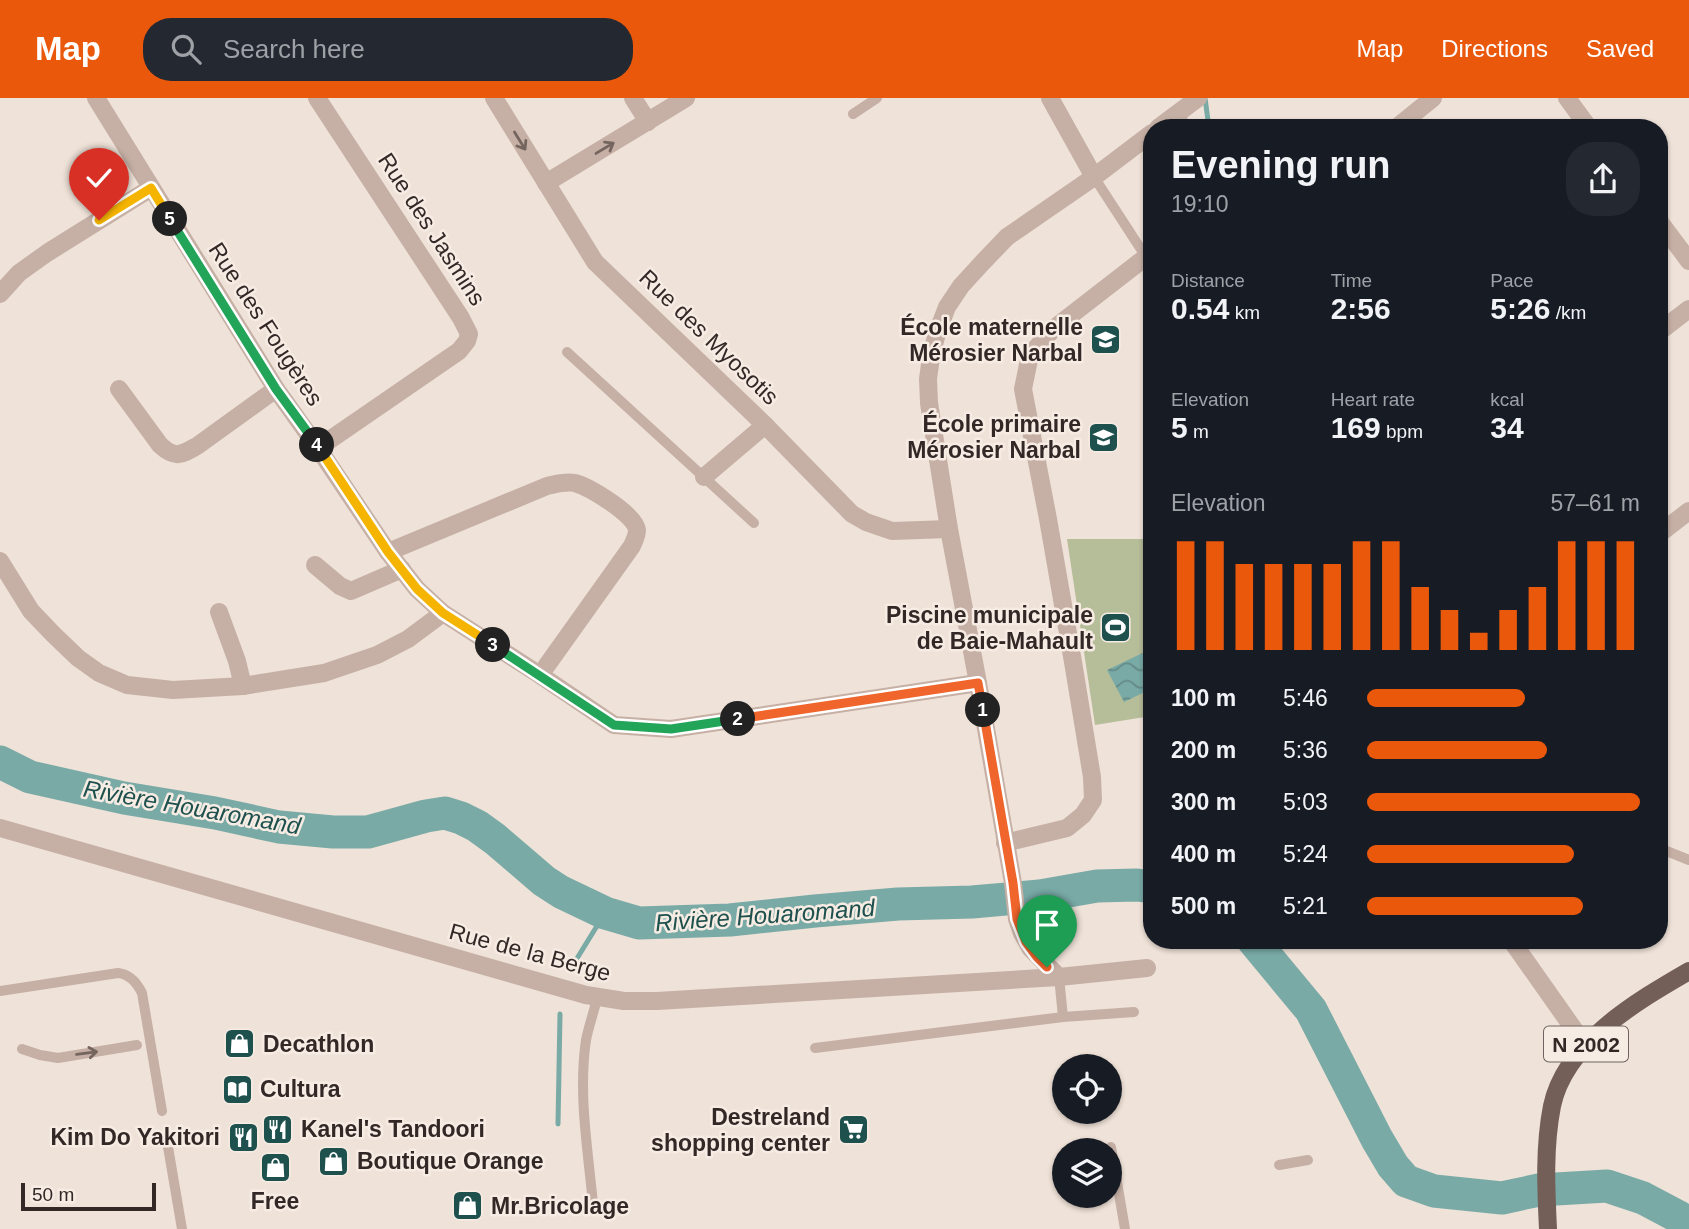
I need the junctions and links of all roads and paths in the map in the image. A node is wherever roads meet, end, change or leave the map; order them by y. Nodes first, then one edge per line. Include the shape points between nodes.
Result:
1 (96, 98) edge
2 (317, 98) edge
3 (633, 98) edge
4 (686, 98) edge
5 (877, 98) edge
6 (1050, 98) edge
7 (1433, 98) edge
8 (1567, 98) edge
9 (499, 100) edge
10 (1189, 104) edge
11 (853, 114) dead end
12 (1170, 119) edge
13 (1407, 119) edge
14 (1582, 119) edge
15 (648, 122) junction
16 (1143, 140) edge
17 (1094, 177) junction
18 (547, 183) junction
19 (151, 188) junction
20 (1668, 233) edge
21 (1143, 246) edge
22 (1143, 260) edge
23 (1689, 261) edge
24 (0, 293) edge
25 (1689, 309) edge
26 (1668, 325) edge
27 (567, 352) dead end
28 (120, 388) dead end
29 (276, 389) junction
30 (765, 425) junction
31 (318, 448) junction
32 (704, 477) junction
33 (1686, 518) edge
34 (754, 523) dead end
35 (949, 529) junction
36 (1668, 529) edge
37 (388, 552) junction
38 (0, 561) edge
39 (315, 565) dead end
40 (402, 569) junction
41 (219, 612) dead end
42 (443, 613) junction
43 (540, 675) junction
44 (978, 683) junction
45 (243, 686) junction
46 (0, 828) edge
47 (1005, 843) junction
48 (1668, 852) edge
49 (1689, 860) edge
50 (1517, 949) edge
51 (1147, 968) dead end
52 (1689, 971) edge
53 (1059, 977) junction
54 (0, 991) edge
55 (597, 998) junction
56 (1135, 1012) dead end
57 (1063, 1017) junction
58 (137, 1045) dead end
59 (1585, 1045) junction
60 (815, 1048) dead end
61 (22, 1049) dead end
62 (162, 1111) dead end
63 (167, 1141) dead end
64 (1308, 1160) dead end
65 (1279, 1165) dead end
66 (593, 1204) dead end
67 (1121, 1208) edge
68 (1548, 1226) edge
69 (182, 1229) edge
70 (1125, 1229) edge

1 - 19 street, Rue des Fougères
2 - 31 street, Rue des Jasmins via 469,334 459,351
3 - 15 street
4 - 15 street
5 - 11 lane
6 - 17 street
7 - 13 street
8 - 14 street
9 -> 18 street, Rue des Myosotis
10 - 12 street
18 -> 15 street
16 - 17 street
17 - 21 lane
17 - 35 street via 1007,237 947,307 928,379
18 - 30 street, Rue des Myosotis via 595,262
19 - 24 street via 47,253
19 - 29 street, Rue des Fougères
20 - 23 street
22 - 47 street via 1053,329 1030,355 1023,389 1093,800 1083,816 1067,828
25 - 26 street
27 - 32 lane
28 - 29 street via 160,445 176,455 197,446
29 - 31 street, Rue des Fougères
30 - 32 street
30 - 35 street, Rue des Myosotis via 852,514 866,522 892,531
31 - 37 street, Rue des Fougères
32 - 34 lane
33 - 36 street
35 - 44 street
37 - 40 street, Rue des Fougères
37 - 43 street via 559,483 585,487 626,514 637,529 632,546
38 - 45 street via 31,611 99,673 127,685 173,690
39 - 40 street via 351,591
40 - 42 street, Rue des Fougères
41 - 45 street
42 - 43 street, Rue des Fougères
42 - 45 street via 377,655 324,673
43 - 44 street, Rue des Fougères via 614,725 671,729
44 - 47 street
46 - 55 street, Rue de la Berge
47 - 53 street via 1022,933
48 - 49 lane
50 - 59 street
51 - 53 street, Rue de la Berge
52 - 59 main road, N 2002 via 1618,1016
53 - 55 street, Rue de la Berge via 657,1001
53 - 57 lane
54 - 62 lane via 118,973 129,976 142,993
55 - 66 lane via 586,1043 583,1094
56 - 57 lane
57 - 60 lane
61 -> 58 lane via 58,1058
59 - 68 main road, N 2002 via 1561,1081 1552,1105 1545,1160
63 - 69 lane
64 - 65 lane
67 - 70 lane

